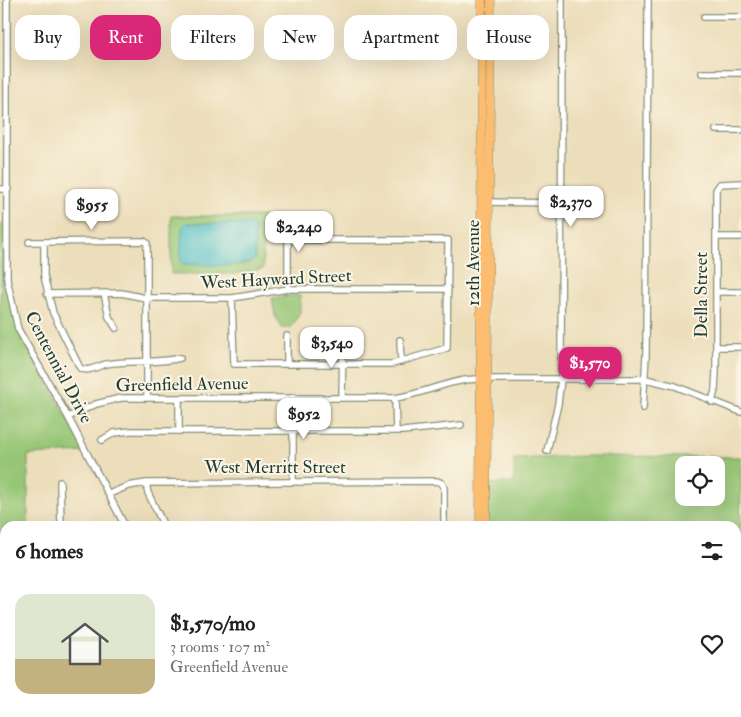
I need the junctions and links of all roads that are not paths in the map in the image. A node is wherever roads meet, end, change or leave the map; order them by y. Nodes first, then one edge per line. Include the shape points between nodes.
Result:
1 (7, 0) edge
2 (482, 0) edge
3 (491, 0) edge
4 (562, 0) edge
5 (648, 0) edge
6 (704, 17) dead end
7 (741, 18) edge
8 (3, 65) edge
9 (702, 73) dead end
10 (741, 73) edge
11 (716, 130) dead end
12 (741, 130) edge
13 (741, 183) edge
14 (0, 189) edge
15 (8, 189) junction
16 (484, 202) junction
17 (561, 203) junction
18 (288, 217) dead end
19 (716, 237) junction
20 (741, 237) edge
21 (288, 240) junction
22 (28, 242) dead end
23 (44, 242) junction
24 (448, 289) junction
25 (288, 290) junction
26 (716, 292) junction
27 (741, 292) edge
28 (104, 293) junction
29 (48, 294) junction
30 (146, 298) junction
31 (232, 298) junction
32 (116, 328) dead end
33 (287, 336) dead end
34 (343, 340) dead end
35 (400, 340) dead end
36 (716, 347) junction
37 (741, 347) edge
38 (180, 358) dead end
39 (146, 362) junction
40 (401, 362) junction
41 (287, 364) junction
42 (343, 364) junction
43 (479, 379) junction
44 (488, 379) junction
45 (561, 379) junction
46 (645, 379) junction
47 (147, 398) junction
48 (180, 398) junction
49 (294, 398) junction
50 (342, 398) junction
51 (395, 398) junction
52 (712, 402) junction
53 (643, 408) dead end
54 (741, 412) edge
55 (68, 417) junction
56 (462, 425) dead end
57 (179, 431) junction
58 (293, 431) junction
59 (396, 431) junction
60 (102, 440) dead end
61 (547, 451) dead end
62 (60, 482) dead end
63 (293, 482) junction
64 (146, 483) junction
65 (109, 494) junction
66 (61, 521) edge
67 (122, 521) edge
68 (162, 521) edge
69 (444, 521) edge
70 (480, 521) edge
71 (486, 521) edge

1 - 8 street, Centennial Drive
2 - 16 main road, 12th Avenue
3 - 16 main road, 12th Avenue
4 - 17 street
5 - 46 street
6 - 7 street
8 - 15 street, Centennial Drive
9 - 10 street
11 - 12 street
13 - 19 street, Della Street via 724,183 718,187
14 - 15 street
15 - 55 street, Centennial Drive via 7,279 13,314 18,329
16 - 17 street
16 - 43 main road, 12th Avenue
16 - 44 main road, 12th Avenue
17 - 45 street
18 - 21 street
19 - 20 street
19 - 26 street, Della Street
21 - 24 street via 448,240
21 - 25 street
22 - 23 street
23 - 29 street via 44,276
23 - 30 street via 144,241 147,243
24 - 25 street, West Hayward Street
24 - 40 street via 447,348
25 - 31 street, West Hayward Street
26 - 27 street
26 - 36 street, Della Street
28 - 29 street, West Hayward Street
28 - 30 street, West Hayward Street
28 - 32 street via 109,317
29 - 39 street via 61,330 83,370 107,364
30 - 31 street, West Hayward Street
30 - 39 street
31 - 41 street via 234,364
33 - 41 street
34 - 42 street
35 - 40 street
36 - 37 street
36 - 52 street, Della Street
38 - 39 street
39 - 47 street
40 - 42 street
41 - 42 street
42 - 50 street
43 - 44 street, Greenfield Avenue
43 - 51 street, Greenfield Avenue via 458,381
43 - 70 main road, 12th Avenue
44 - 45 street, Greenfield Avenue
44 - 71 main road, 12th Avenue
45 - 46 street, Greenfield Avenue
45 - 61 street
46 - 52 street, Greenfield Avenue via 675,386
46 - 53 street
47 - 48 street, Greenfield Avenue
47 - 55 street, Greenfield Avenue via 106,400
48 - 49 street, Greenfield Avenue
48 - 57 street
49 - 50 street, Greenfield Avenue
49 - 58 street
50 - 51 street, Greenfield Avenue
51 - 59 street
52 - 54 street, Greenfield Avenue
55 - 65 street, Centennial Drive
56 - 59 street
57 - 58 street
57 - 60 street via 121,431
58 - 59 street
58 - 63 street
62 - 66 street
63 - 64 street, West Merritt Street
63 - 69 street, West Merritt Street via 436,481 444,488
64 - 65 street, West Merritt Street
64 - 68 street
65 - 67 street, Centennial Drive

